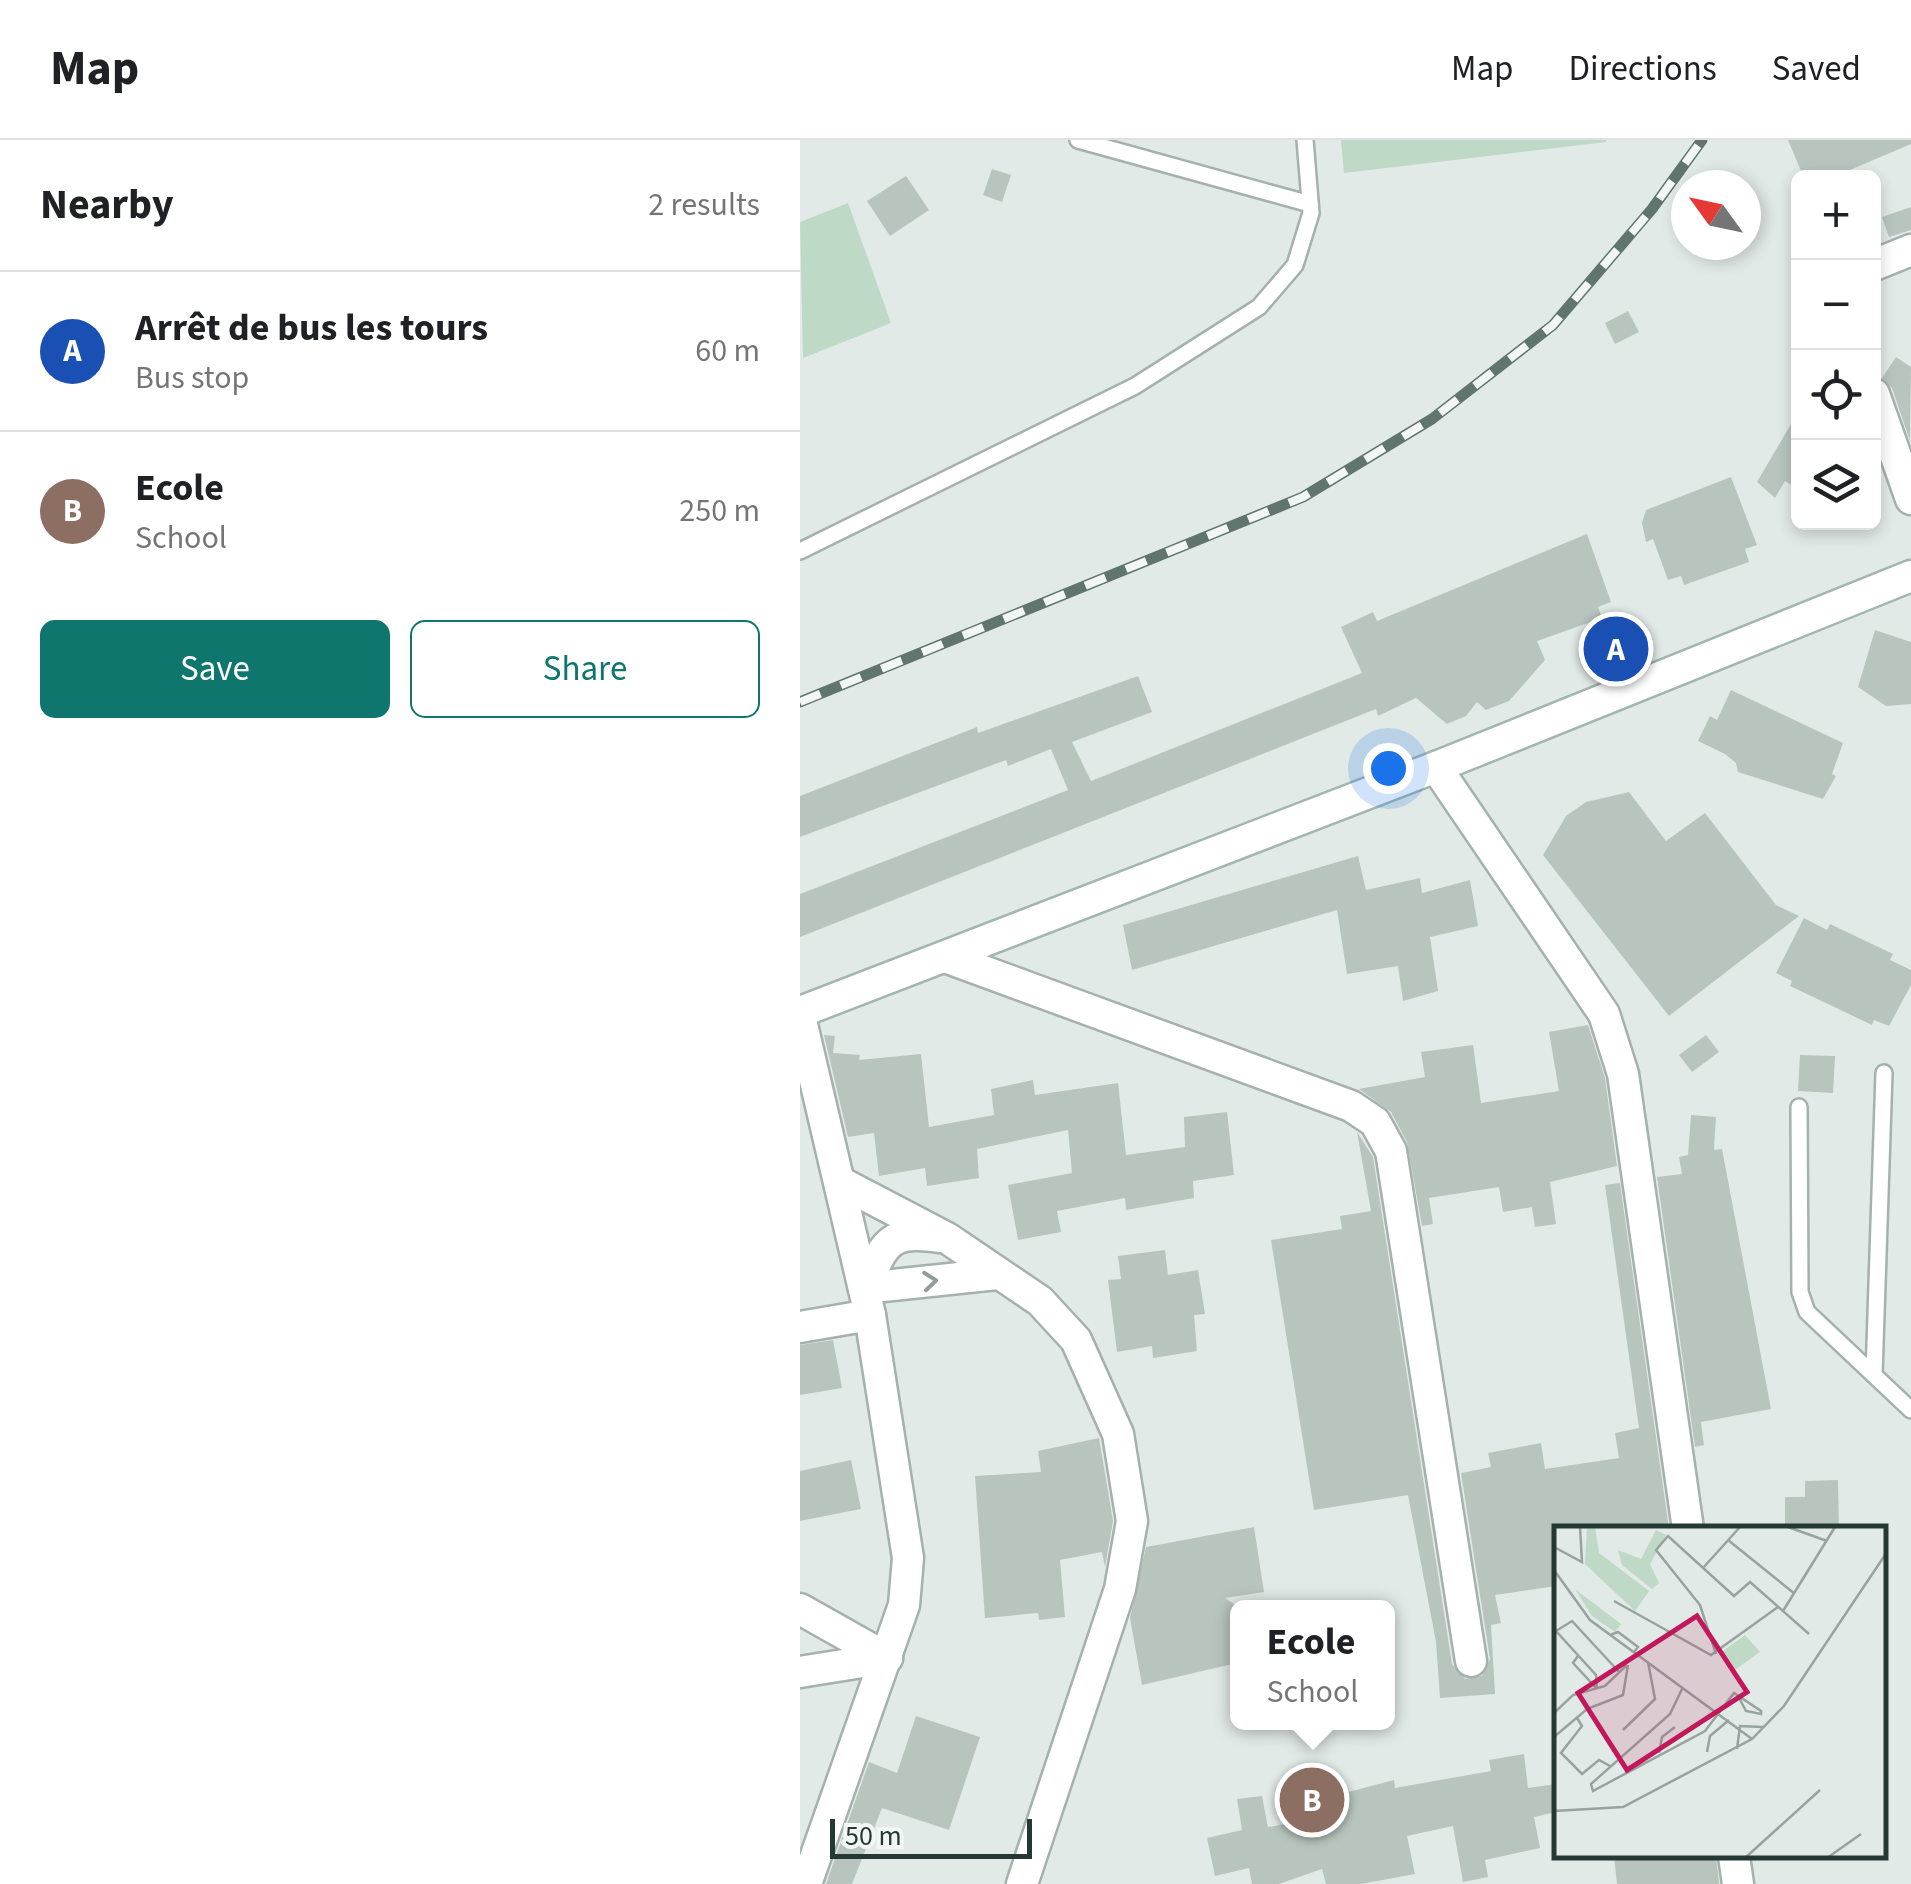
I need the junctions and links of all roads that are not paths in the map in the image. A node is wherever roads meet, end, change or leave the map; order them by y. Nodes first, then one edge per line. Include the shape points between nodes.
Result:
1 (1078, 140) edge
2 (1305, 140) edge
3 (1310, 204) junction
4 (1881, 414) edge
5 (1911, 498) edge
6 (800, 551) edge
7 (1911, 576) edge
8 (1436, 766) junction
9 (944, 957) junction
10 (800, 1014) edge
11 (1884, 1073) dead end
12 (1799, 1107) dead end
13 (840, 1182) junction
14 (947, 1238) junction
15 (996, 1274) junction
16 (867, 1302) junction
17 (800, 1327) edge
18 (1874, 1375) junction
19 (1911, 1410) edge
20 (1688, 1526) edge
21 (800, 1609) edge
22 (886, 1658) junction
23 (1472, 1661) dead end
24 (800, 1672) edge
25 (1734, 1859) edge
26 (806, 1884) edge
27 (1022, 1884) edge
28 (1738, 1884) edge

1 - 3 lane
2 - 3 lane
3 - 6 lane via 1296,265 1259,307 1205,346
4 - 5 street
7 - 8 street
8 - 9 street
8 - 20 street via 1609,1029 1623,1074
9 - 10 street
9 - 23 street via 1351,1106 1375,1122 1392,1151
10 - 13 street
11 - 18 lane
12 - 18 lane via 1800,1292 1807,1312
13 - 14 street
13 - 16 street
14 - 15 street
14 - 16 street via 908,1232 885,1244
16 -> 15 street
15 - 27 street via 1040,1301 1076,1340 1118,1434 1132,1520 1120,1589
16 - 17 street
16 - 22 street via 908,1558 904,1605
18 - 19 lane
21 - 22 street
22 - 24 street
22 - 26 street
25 - 28 street

